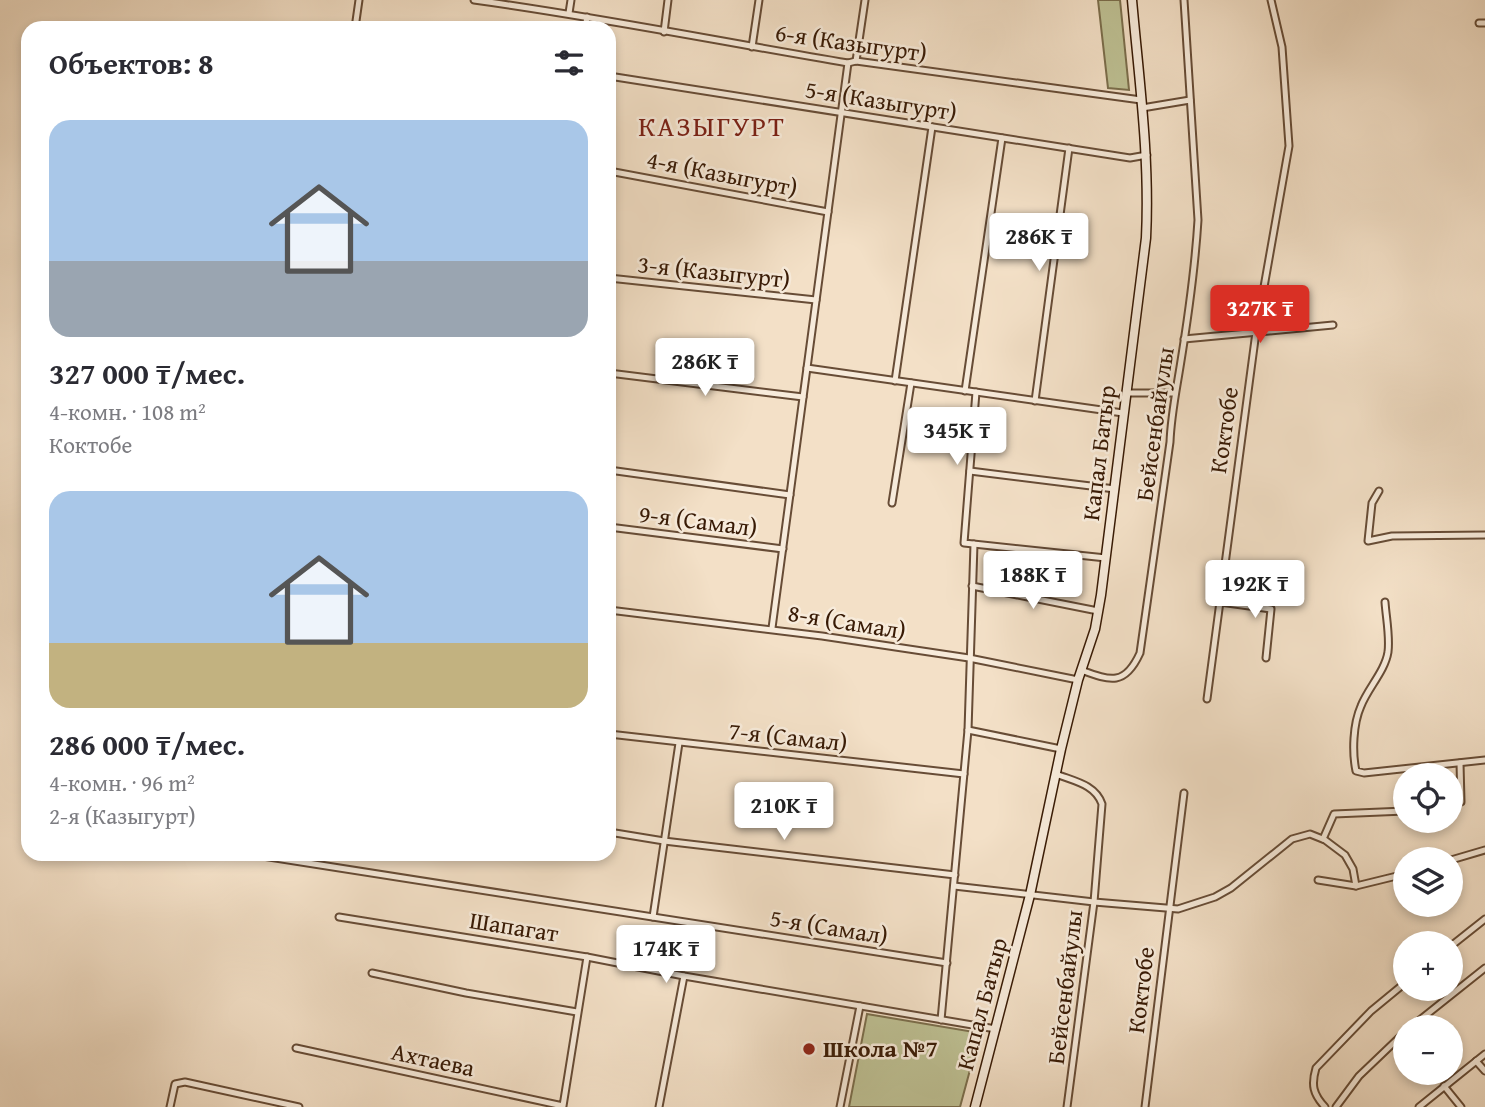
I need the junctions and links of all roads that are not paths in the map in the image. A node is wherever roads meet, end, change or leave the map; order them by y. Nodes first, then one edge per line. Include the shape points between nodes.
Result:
1 (359, 0) edge
2 (474, 0) edge
3 (571, 0) edge
4 (668, 0) edge
5 (760, 0) edge
6 (865, 0) edge
7 (1132, 0) edge
8 (1184, 0) edge
9 (1271, 0) edge
10 (569, 13) junction
11 (587, 17) junction
12 (356, 21) edge
13 (586, 21) edge
14 (608, 21) edge
15 (616, 23) edge
16 (664, 32) junction
17 (752, 47) junction
18 (856, 61) junction
19 (848, 63) junction
20 (616, 77) edge
21 (1190, 100) junction
22 (1141, 104) junction
23 (841, 113) junction
24 (932, 127) junction
25 (1002, 138) junction
26 (1069, 148) junction
27 (1147, 155) junction
28 (616, 172) edge
29 (828, 212) junction
30 (616, 279) edge
31 (816, 300) junction
32 (1333, 325) dead end
33 (1256, 332) junction
34 (1184, 339) junction
35 (807, 368) junction
36 (616, 374) edge
37 (895, 381) junction
38 (911, 383) junction
39 (965, 391) junction
40 (976, 392) junction
41 (1126, 393) junction
42 (1175, 393) junction
43 (803, 397) junction
44 (1035, 401) junction
45 (1123, 413) junction
46 (616, 471) edge
47 (970, 471) junction
48 (1115, 489) junction
49 (1379, 491) dead end
50 (790, 495) junction
51 (892, 503) dead end
52 (616, 528) edge
53 (1485, 535) edge
54 (974, 544) junction
55 (783, 549) junction
56 (1106, 558) junction
57 (972, 586) junction
58 (1220, 601) junction
59 (1385, 602) dead end
60 (616, 611) edge
61 (1098, 611) junction
62 (772, 628) junction
63 (969, 658) junction
64 (1266, 658) dead end
65 (1082, 670) junction
66 (1078, 680) junction
67 (1207, 699) dead end
68 (968, 730) junction
69 (616, 735) edge
70 (679, 743) junction
71 (1061, 749) junction
72 (1485, 760) edge
73 (1460, 763) edge
74 (1393, 770) edge
75 (964, 774) junction
76 (1056, 774) junction
77 (1184, 793) dead end
78 (1393, 812) edge
79 (616, 833) edge
80 (1323, 839) junction
81 (664, 841) junction
82 (1485, 850) edge
83 (1463, 856) edge
84 (295, 861) edge
85 (955, 875) junction
86 (1393, 877) edge
87 (1318, 880) dead end
88 (954, 886) junction
89 (1356, 886) junction
90 (1030, 895) junction
91 (1094, 902) junction
92 (1168, 910) junction
93 (339, 917) dead end
94 (653, 917) junction
95 (1485, 919) edge
96 (1463, 936) edge
97 (587, 957) junction
98 (947, 963) junction
99 (1485, 968) edge
100 (372, 973) dead end
101 (684, 976) junction
102 (1393, 993) edge
103 (860, 1006) junction
104 (577, 1012) junction
105 (1426, 1015) edge
106 (941, 1020) junction
107 (996, 1029) junction
108 (1393, 1043) edge
109 (296, 1048) dead end
110 (1485, 1054) edge
111 (1476, 1061) junction
112 (1485, 1071) edge
113 (1444, 1086) junction
114 (170, 1107) edge
115 (299, 1107) edge
116 (563, 1107) edge
117 (659, 1107) edge
118 (840, 1107) edge
119 (975, 1107) edge
120 (1066, 1107) edge
121 (1145, 1107) edge
122 (1325, 1107) edge
123 (1336, 1107) edge
124 (1419, 1107) edge
125 (1461, 1107) edge

1 - 12 street
2 - 10 street, 6-я (Казыгурт)
3 - 10 street
4 - 16 street
5 - 17 street
6 - 18 street
7 - 22 main road, Капал Батыр
8 - 21 street, Бейсенбайулы
9 - 33 street, Коктобе via 1282,47 1289,146
10 - 11 street, 6-я (Казыгурт)
11 - 13 street
11 - 14 street, 6-я (Казыгурт)
15 - 16 street, 6-я (Казыгурт)
16 - 17 street, 6-я (Казыгурт)
17 - 19 street, 6-я (Казыгурт)
18 - 19 street, 6-я (Казыгурт)
18 - 22 street, 6-я (Казыгурт)
19 - 23 street
20 - 23 street, 5-я (Казыгурт)
21 - 22 street, 6-я (Казыгурт)
21 - 34 street, Бейсенбайулы via 1198,220
22 - 27 main road, Капал Батыр
23 - 24 street, 5-я (Казыгурт)
23 - 29 street
24 - 25 street, 5-я (Казыгурт)
24 - 37 street
25 - 26 street, 5-я (Казыгурт)
25 - 39 street
26 - 27 street, 5-я (Казыгурт) via 1130,158
26 - 44 street
27 - 41 main road, Капал Батыр via 1146,238
28 - 29 street, 4-я (Казыгурт)
29 - 31 street
30 - 31 street, 3-я (Казыгурт)
31 - 35 street
32 - 33 street
33 - 34 street
33 - 58 street, Коктобе
34 - 42 street, Бейсенбайулы
35 - 37 street
35 - 43 street
36 - 43 street
37 - 38 street
38 - 39 street
38 - 51 street
39 - 40 street
40 - 44 street
40 - 47 street
41 - 42 street
41 - 45 main road, Капал Батыр
42 - 65 street, Бейсенбайулы via 1140,653 1133,669 1121,677 1107,680
43 - 50 street
44 - 45 street
45 - 48 main road, Капал Батыр
46 - 50 street
47 - 48 street
47 - 54 street via 964,543
48 - 56 main road, Капал Батыр
49 - 53 street via 1372,503 1368,541 1392,536
50 - 55 street
52 - 55 street, 9-я (Самал)
54 - 56 street
54 - 57 street
55 - 62 street
56 - 61 main road, Капал Батыр
57 - 61 street
57 - 63 street
58 - 64 street via 1271,609
58 - 67 street, Коктобе
59 - 74 street via 1388,652 1360,707 1354,761 1356,771 1364,773
60 - 62 street, 8-я (Самал)
61 - 65 main road, Капал Батыр
62 - 63 street, 8-я (Самал)
63 - 66 street, 8-я (Самал)
63 - 68 street
65 - 66 main road, Капал Батыр
66 - 71 main road, Капал Батыр
68 - 71 street
68 - 75 street
69 - 70 street, 7-я (Самал)
70 - 75 street, 7-я (Самал)
70 - 81 street
71 - 76 main road, Капал Батыр
72 - 73 street
75 - 85 street
76 - 90 main road, Капал Батыр
76 - 91 street, Бейсенбайулы via 1093,789 1102,804
77 - 92 street, Коктобе
78 - 80 street via 1334,814
79 - 81 street
80 - 89 street via 1348,859
80 - 92 street via 1299,836 1231,888 1193,905
81 - 85 street
81 - 94 street
82 - 83 street
84 - 94 street, 5-я (Самал)
85 - 88 street
86 - 89 street
87 - 89 street
88 - 90 street
88 - 98 street
90 - 91 street
90 - 107 main road, Капал Батыр
91 - 92 street
91 - 120 street, Бейсенбайулы
92 - 121 street, Коктобе
93 - 97 street, Шапагат
94 - 98 street, 5-я (Самал)
95 - 96 street
97 - 101 street, Шапагат
97 - 104 street
98 - 106 street
99 - 105 street
100 - 104 street
101 - 103 street, Шапагат
101 - 117 street
102 - 122 street via 1315,1068 1313,1090
103 - 106 street, Шапагат
103 - 118 street
104 - 116 street
106 - 107 street, Шапагат
107 - 119 main road, Капал Батыр
108 - 123 street via 1359,1076
109 - 116 street, Ахтаева
110 - 111 street
111 - 112 street
111 - 113 street
113 - 124 street
113 - 125 street
114 - 115 street via 174,1084 185,1082

